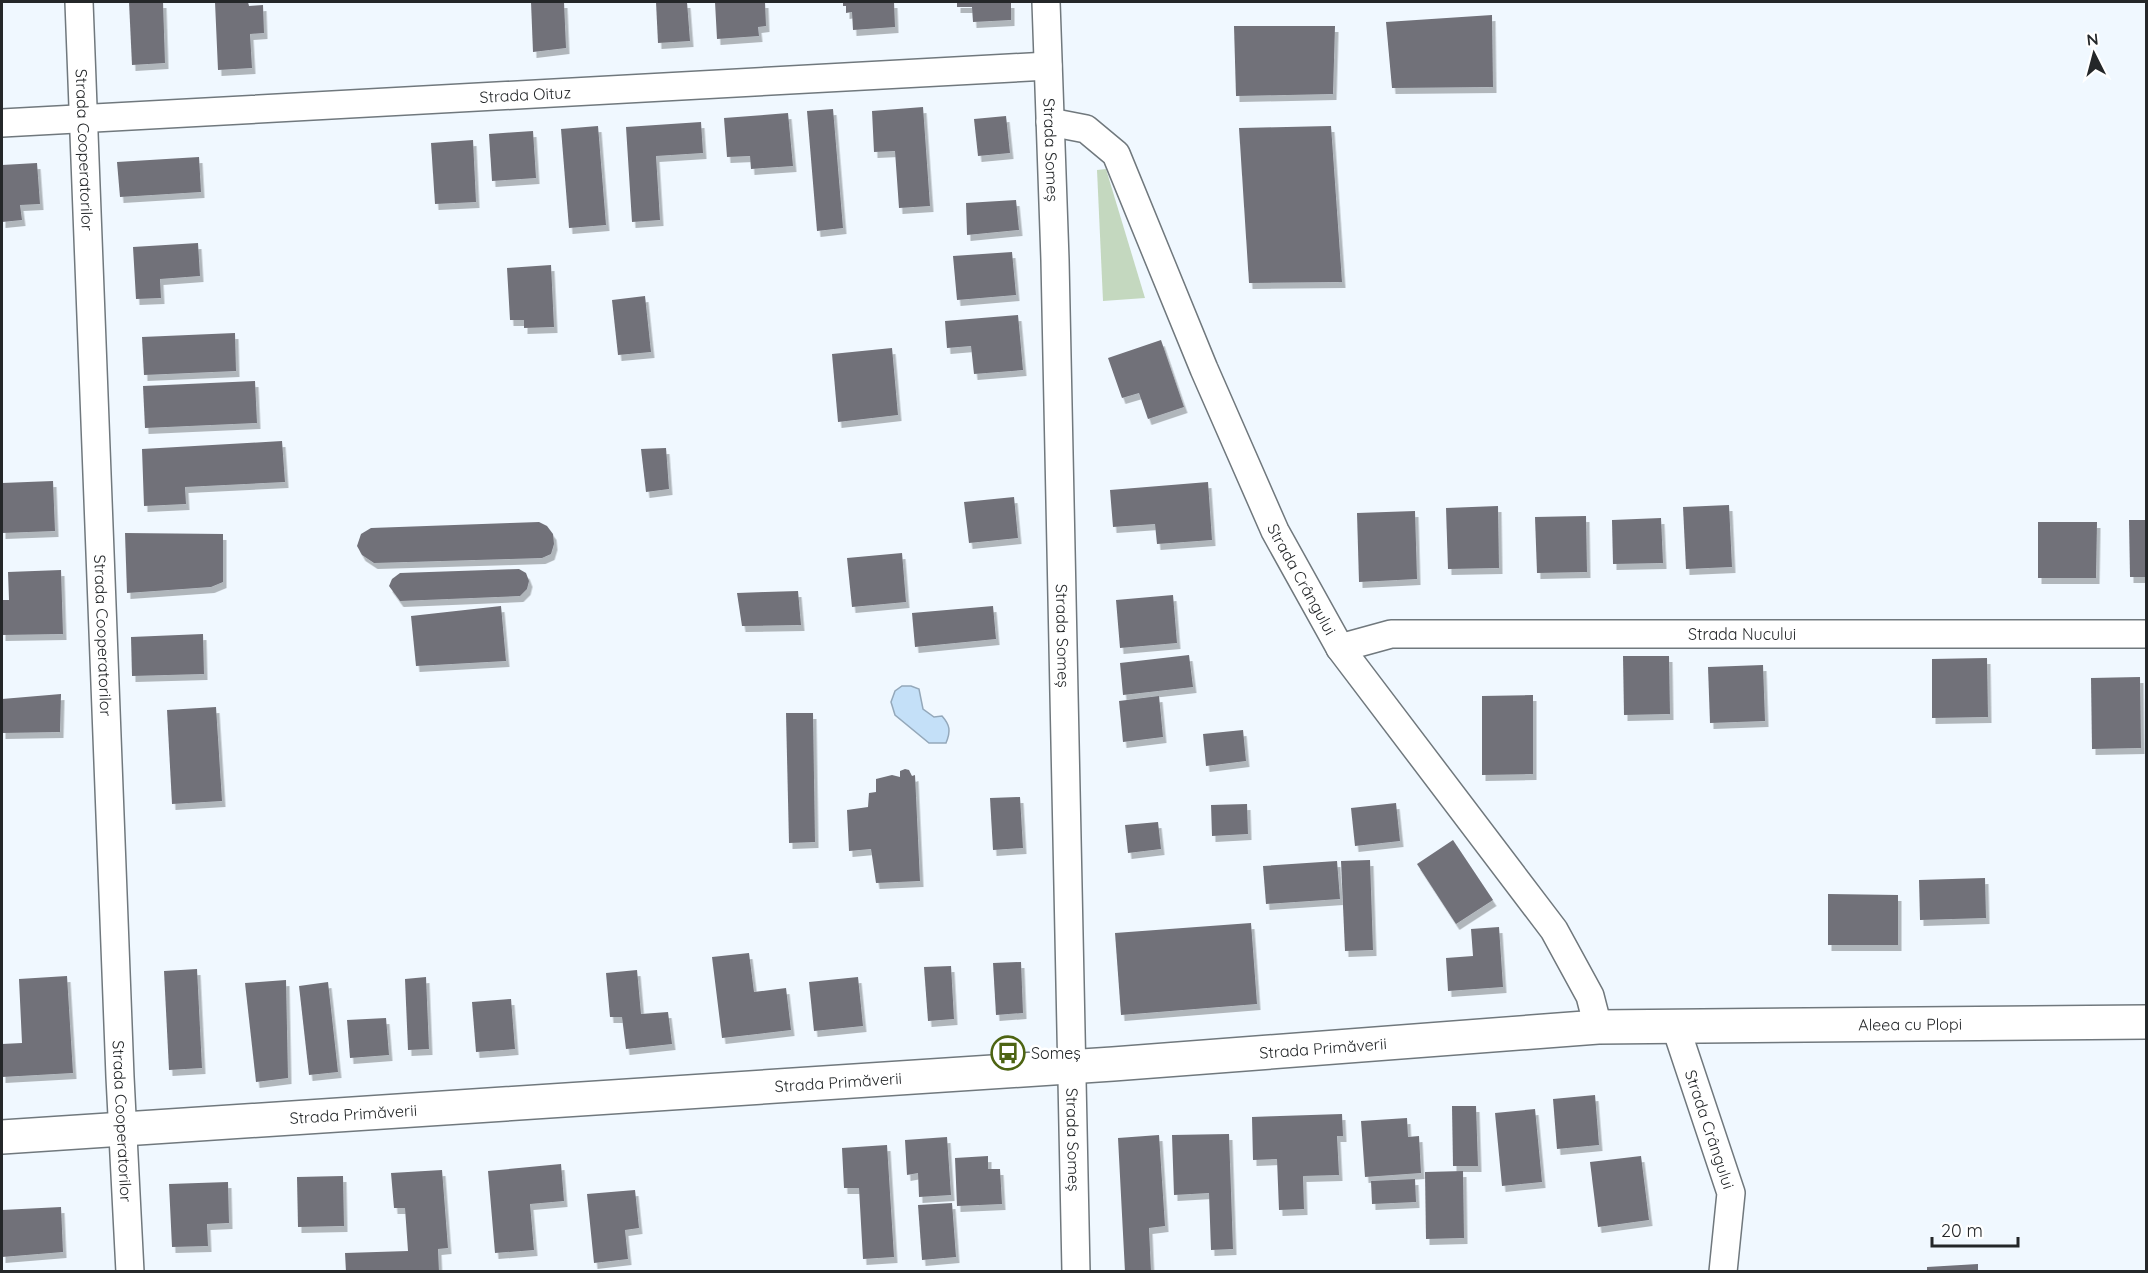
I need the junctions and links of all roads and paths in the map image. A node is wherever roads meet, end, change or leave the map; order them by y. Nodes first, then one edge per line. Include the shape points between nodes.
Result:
1 (79, 2) edge
2 (1046, 2) edge
3 (1048, 66) junction
4 (84, 119) junction
5 (1050, 122) junction
6 (2, 123) edge
7 (2146, 634) edge
8 (1340, 648) junction
9 (2146, 1022) edge
10 (1674, 1025) junction
11 (1598, 1027) junction
12 (1072, 1067) junction
13 (123, 1130) junction
14 (2, 1137) edge
15 (130, 1272) edge
16 (1076, 1272) edge
17 (1723, 1272) edge

1 - 4 street, Strada Cooperatorilor
2 - 3 street, Strada Someș
3 - 4 street, Strada Oituz
3 - 5 street, Strada Someș
4 - 6 street, Strada Oituz
4 - 13 street, Strada Cooperatorilor
5 - 8 street, Strada Crângului via 1086,129 1116,154 1275,531
5 - 12 street, Strada Someș
7 - 8 street, Strada Nucului via 1391,634
8 - 11 street, Strada Crângului via 1554,930 1590,996
9 - 10 street, Aleea cu Plopi
10 - 11 street, Strada Primăverii
10 - 17 street, Strada Crângului via 1731,1193
11 - 12 street, Strada Primăverii
12 - 13 street, Strada Primăverii
12 - 16 street, Strada Someș
13 - 14 street, Strada Primăverii
13 - 15 street, Strada Cooperatorilor

